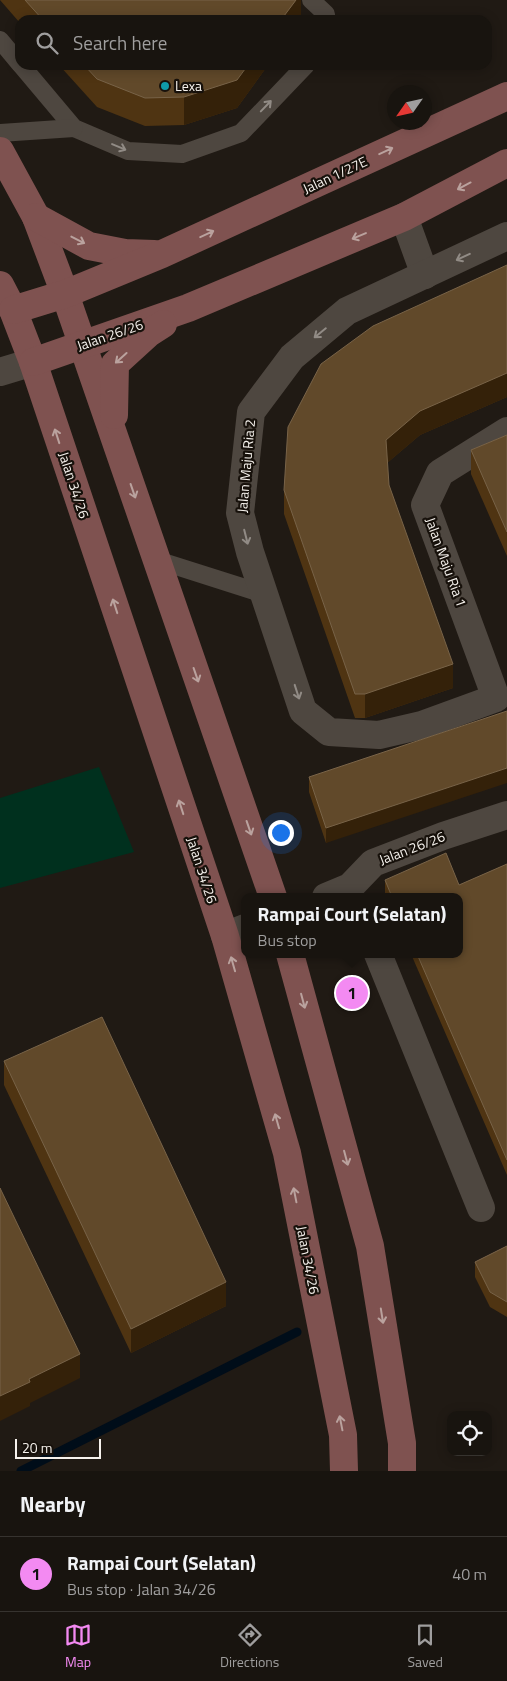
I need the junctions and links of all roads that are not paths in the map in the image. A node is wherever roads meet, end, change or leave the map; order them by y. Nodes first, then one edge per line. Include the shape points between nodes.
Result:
1 (311, 0) edge
2 (326, 15) edge
3 (0, 40) edge
4 (15, 58) edge
5 (25, 70) edge
6 (301, 70) edge
7 (507, 96) edge
8 (74, 128) junction
9 (0, 133) edge
10 (0, 150) edge
11 (507, 163) edge
12 (36, 217) junction
13 (404, 218) junction
14 (507, 236) edge
15 (162, 254) junction
16 (425, 275) junction
17 (0, 284) edge
18 (65, 294) junction
19 (188, 308) junction
20 (6, 312) edge
21 (82, 344) junction
22 (33, 362) junction
23 (0, 372) edge
24 (507, 431) edge
25 (117, 445) junction
26 (157, 560) junction
27 (264, 594) junction
28 (502, 695) edge
29 (507, 815) edge
30 (272, 893) edge
31 (344, 893) edge
32 (235, 932) edge
33 (241, 958) edge
34 (241, 958) edge
35 (291, 958) edge
36 (380, 958) edge
37 (481, 1208) dead end
38 (344, 1471) edge
39 (402, 1471) edge

1 - 2 lane
3 - 4 lane
5 - 8 lane
8 -> 6 lane via 128,151 182,154 241,133
15 -> 7 main road, Jalan 1/27E
8 - 9 lane
10 - 12 main road
11 -> 13 main road
12 -> 15 main road via 89,246 125,253
12 - 18 main road
13 - 16 street
13 -> 19 main road
14 -> 16 street, Jalan Maju Ria 2
15 - 18 main road
16 -> 27 street, Jalan Maju Ria 2 via 347,311 292,356 251,412 240,513
17 - 20 main road, Jalan 34/26
18 - 20 main road
18 - 21 main road
19 - 21 main road, Jalan 26/26
19 -> 25 main road via 149,333 114,364 113,406
20 - 22 main road, Jalan 34/26
21 - 22 main road, Jalan 26/26
21 - 25 main road
22 - 23 street
32 -> 22 main road, Jalan 34/26
24 - 28 street, Jalan Maju Ria 1 via 440,473 425,505
25 -> 26 main road
26 - 27 lane
26 -> 30 main road
27 -> 28 street, Jalan Maju Ria 2 via 303,710 329,732 379,735 422,725
29 - 31 street, Jalan 26/26 via 373,864
34 -> 32 main road, Jalan 34/26
38 -> 33 main road, Jalan 34/26 via 344,1435 287,1154
35 -> 39 main road via 370,1246 402,1443
36 - 37 street

